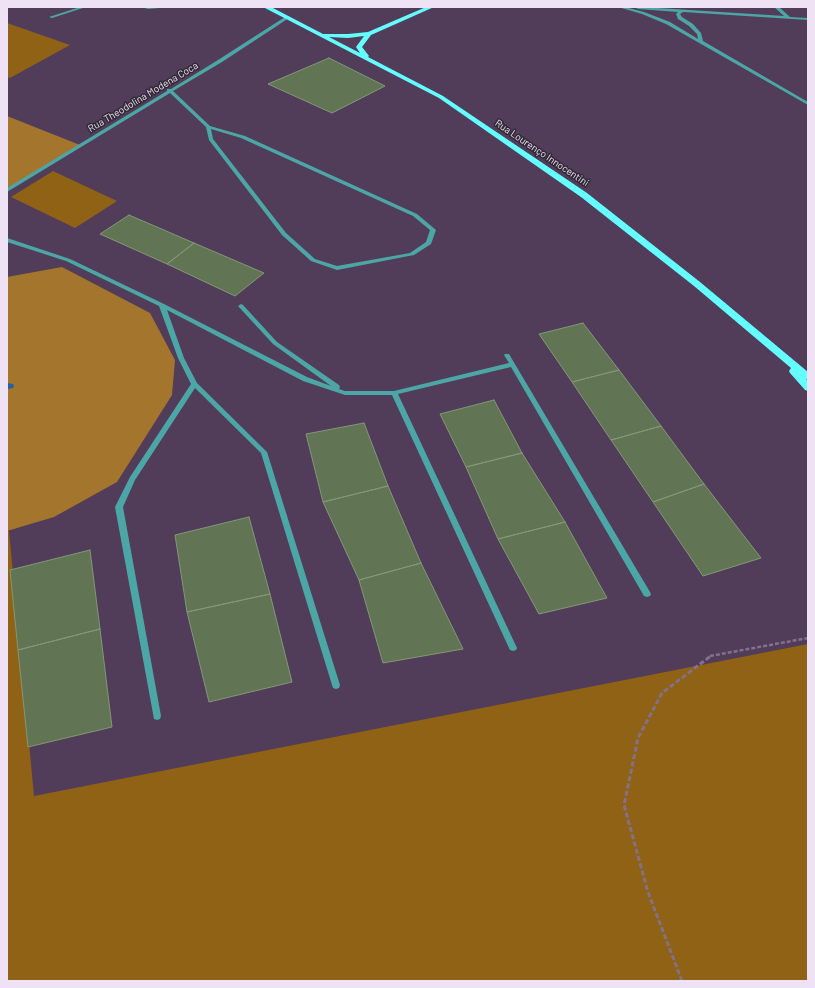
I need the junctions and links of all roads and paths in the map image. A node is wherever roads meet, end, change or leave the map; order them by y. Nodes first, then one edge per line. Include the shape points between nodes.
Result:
1 (84, 7) edge
2 (143, 7) edge
3 (160, 7) edge
4 (266, 7) edge
5 (431, 7) edge
6 (620, 7) edge
7 (776, 7) edge
8 (682, 11) junction
9 (51, 17) dead end
10 (286, 18) junction
11 (788, 18) junction
12 (808, 19) edge
13 (369, 34) junction
14 (320, 35) junction
15 (701, 42) junction
16 (368, 59) junction
17 (170, 90) junction
18 (800, 99) junction
19 (808, 99) edge
20 (808, 104) edge
21 (208, 127) junction
22 (7, 190) edge
23 (7, 240) edge
24 (162, 305) junction
25 (241, 306) dead end
26 (507, 355) dead end
27 (780, 355) junction
28 (513, 364) junction
29 (808, 377) edge
30 (194, 384) junction
31 (808, 388) edge
32 (345, 393) junction
33 (394, 393) junction
34 (647, 594) dead end
35 (808, 638) edge
36 (513, 648) dead end
37 (336, 685) dead end
38 (157, 716) dead end
39 (682, 981) edge

1 - 9 street
2 - 3 street
4 - 10 main road, Rua Lourenço Innocentini
5 - 13 main road
6 - 8 street
6 - 15 street via 662,21
7 - 11 street
8 - 11 street
8 - 15 street via 678,14 680,18 699,34
10 - 14 main road, Rua Lourenço Innocentini
10 - 17 street, Rua Theodolina Modena Coca
11 - 12 street
13 - 14 main road
13 - 16 main road via 359,48
14 - 16 main road, Rua Lourenço Innocentini
15 - 18 street
16 - 27 main road, Rua Lourenço Innocentini via 441,97 584,194 697,284
17 - 21 street
17 - 22 street, Rua Theodolina Modena Coca
18 - 19 street
18 - 20 street
21 - 21 street via 211,139 284,234 313,260 337,268 412,254 429,243 433,230 415,215 243,137
23 - 24 street via 68,260
24 - 30 street via 181,358
24 - 32 street via 305,379
25 - 32 street via 275,343
26 - 28 street
27 - 29 main road, Rua Lourenço Innocentini
27 - 31 main road, Rua Lourenço Innocentini
28 - 33 street
28 - 34 street
30 - 37 street via 264,452
30 - 38 street via 132,478 119,507
32 - 33 street
33 - 36 street
35 - 39 path via 712,655 662,693 638,738 624,804 648,892

